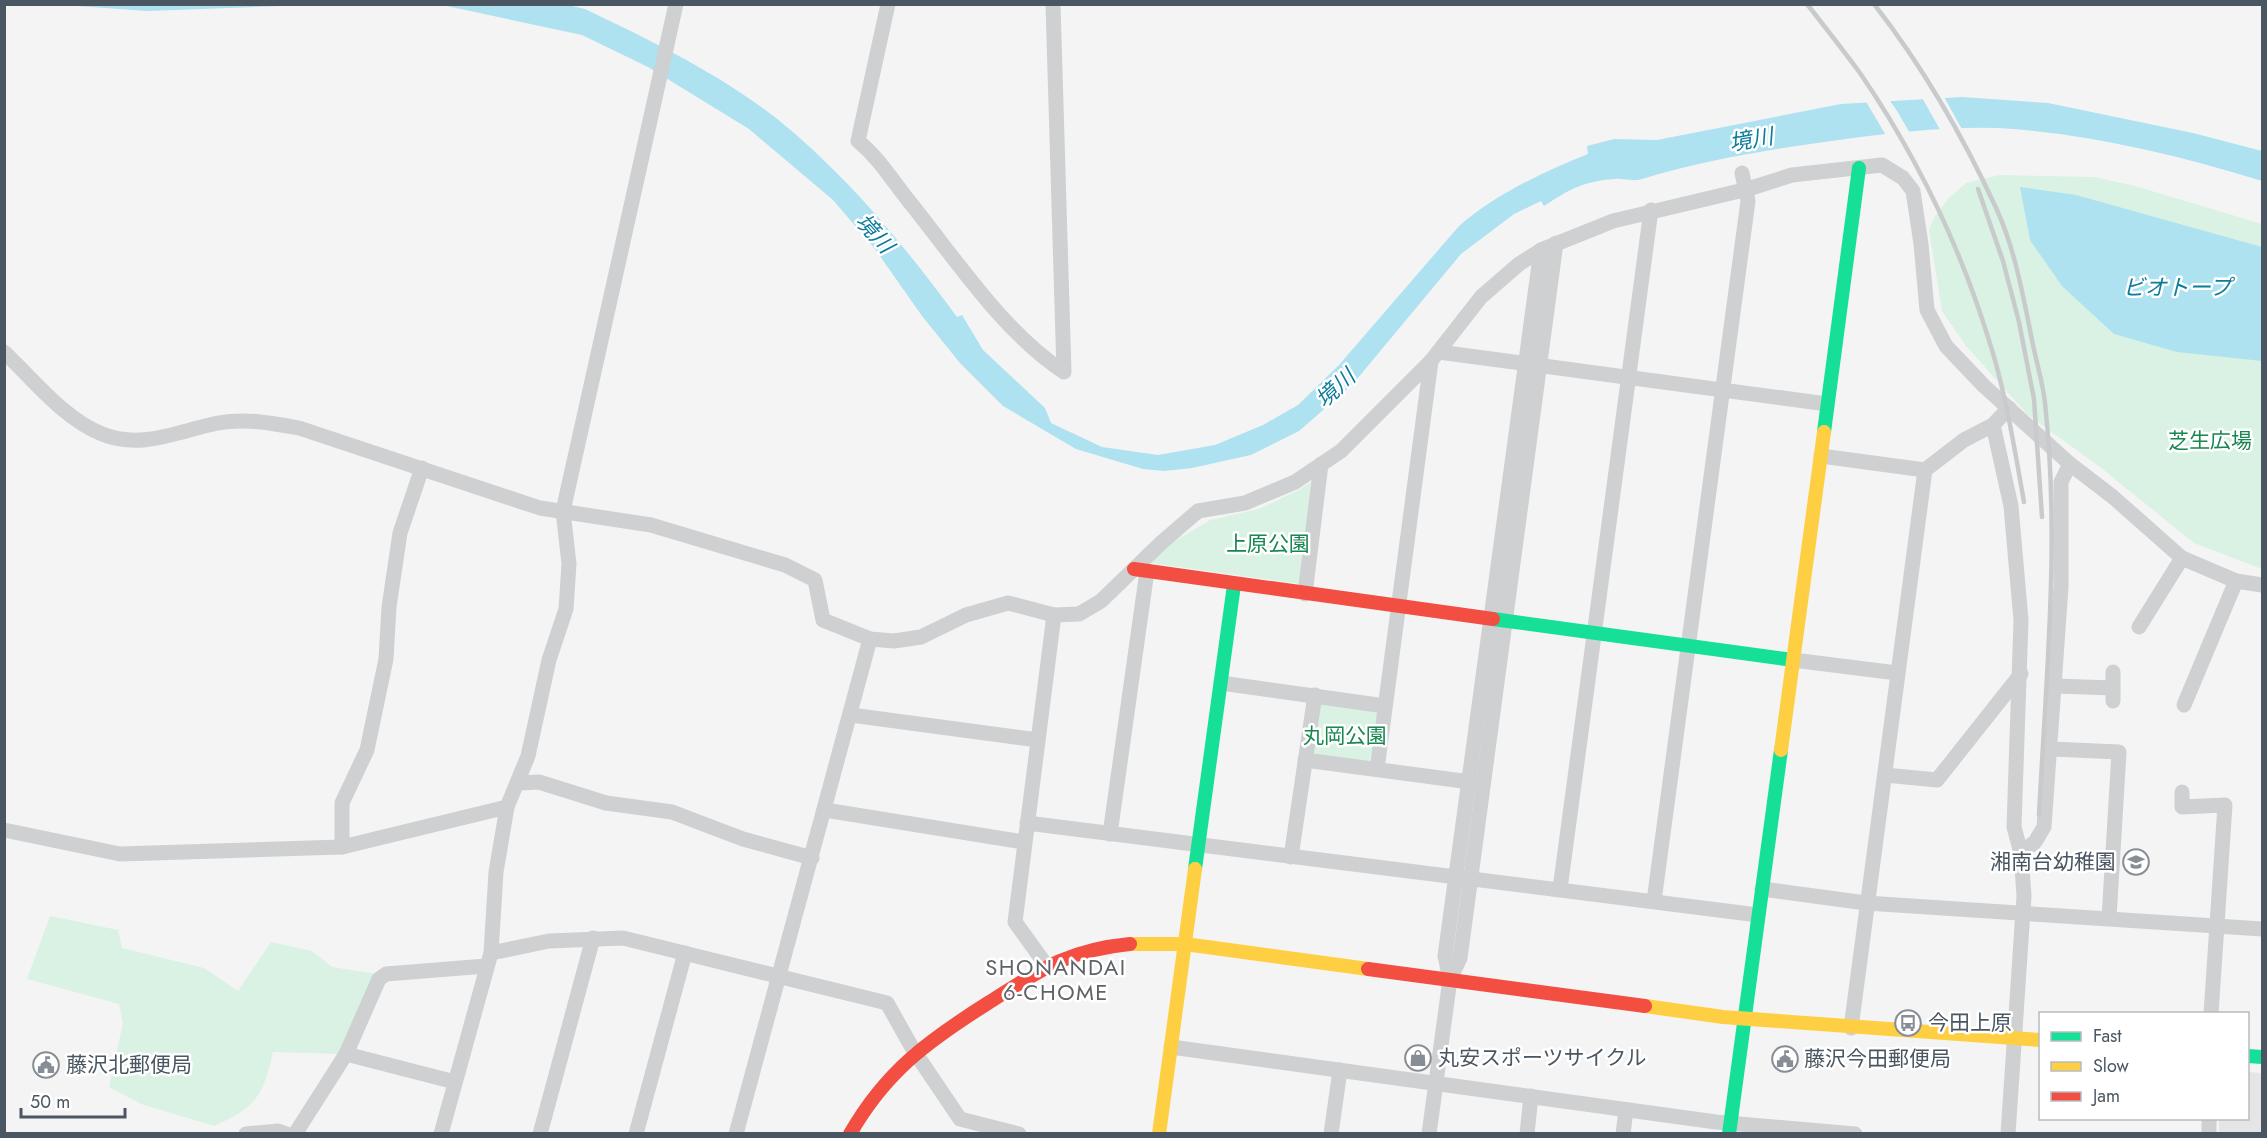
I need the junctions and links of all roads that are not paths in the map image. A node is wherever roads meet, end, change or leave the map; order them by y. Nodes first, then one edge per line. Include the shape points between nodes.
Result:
1 (676, 4) edge
2 (888, 4) edge
3 (1053, 4) edge
4 (1859, 168) junction
5 (1742, 173) dead end
6 (1748, 189) junction
7 (1651, 210) junction
8 (1556, 243) junction
9 (1541, 250) junction
10 (4, 352) edge
11 (1435, 356) junction
12 (1533, 364) junction
13 (1629, 377) junction
14 (1724, 390) junction
15 (1827, 404) junction
16 (2009, 408) junction
17 (1993, 425) junction
18 (1821, 456) junction
19 (1321, 464) junction
20 (2070, 464) junction
21 (422, 468) junction
22 (1925, 470) junction
23 (563, 511) junction
24 (2182, 558) junction
25 (1141, 570) junction
26 (2236, 580) junction
27 (1234, 585) junction
28 (2262, 585) edge
29 (1305, 594) junction
30 (1398, 606) junction
31 (1054, 615) junction
32 (1498, 620) junction
33 (2139, 627) dead end
34 (1593, 633) junction
35 (870, 639) junction
36 (1689, 646) junction
37 (1793, 660) junction
38 (1897, 673) junction
39 (2021, 674) junction
40 (1221, 683) junction
41 (2055, 686) junction
42 (2113, 687) dead end
43 (1315, 695) junction
44 (2184, 705) dead end
45 (1385, 706) junction
46 (851, 715) junction
47 (1038, 740) junction
48 (2051, 749) junction
49 (1305, 760) junction
50 (1377, 769) junction
51 (1885, 775) junction
52 (519, 783) junction
53 (1476, 783) junction
54 (2182, 792) dead end
55 (507, 807) junction
56 (825, 810) junction
57 (1027, 823) junction
58 (4, 830) edge
59 (1110, 834) junction
60 (1024, 842) junction
61 (1198, 845) junction
62 (342, 847) junction
63 (2021, 853) junction
64 (1291, 857) junction
65 (812, 858) junction
66 (1464, 876) junction
67 (1560, 889) junction
68 (1762, 889) junction
69 (1654, 901) junction
70 (1866, 903) junction
71 (2023, 913) junction
72 (1758, 915) junction
73 (2109, 918) junction
74 (2215, 926) junction
75 (2262, 929) edge
76 (593, 938) junction
77 (1185, 944) junction
78 (685, 953) junction
79 (489, 959) junction
80 (1046, 965) junction
81 (779, 974) junction
82 (1450, 979) junction
83 (2211, 1012) edge
84 (1745, 1019) junction
85 (1851, 1028) junction
86 (2014, 1038) junction
87 (2039, 1040) edge
88 (1171, 1047) junction
89 (914, 1051) junction
90 (346, 1054) junction
91 (1340, 1070) junction
92 (455, 1082) junction
93 (1436, 1083) junction
94 (1531, 1096) junction
95 (1626, 1110) junction
96 (958, 1126) edge
97 (1729, 1129) edge
98 (1836, 1133) edge
99 (246, 1134) edge
100 (287, 1134) edge
101 (295, 1134) edge
102 (441, 1134) edge
103 (540, 1134) edge
104 (636, 1134) edge
105 (736, 1134) edge
106 (850, 1134) edge
107 (1019, 1134) edge
108 (1159, 1134) edge
109 (1331, 1134) edge
110 (1430, 1134) edge
111 (1527, 1134) edge
112 (1623, 1134) edge
113 (1855, 1134) edge
114 (2008, 1134) edge

1 - 23 street
2 - 3 street via 858,141 889,172 1027,345 1064,372
4 - 6 street via 1792,175
4 - 15 street
4 - 16 street via 1882,165 1903,178 1913,191 1927,310 1946,346
5 - 6 street
6 - 7 street
6 - 14 street
7 - 8 street
7 - 13 street
8 - 9 street
8 - 12 street
9 - 11 street via 1481,297
9 - 12 street
10 - 21 street via 72,416 101,434 126,441 156,440 219,423 258,421 299,428
11 - 12 street
11 - 19 street via 1341,451
11 - 30 street
12 - 13 street
12 - 32 street
13 - 14 street
13 - 34 street
14 - 15 street
14 - 36 street
15 - 18 street
16 - 17 street
16 - 20 street
17 - 22 street via 1964,440
17 - 39 street via 2017,551
18 - 22 street
18 - 37 street
19 - 25 street via 1295,482 1245,503 1198,511
19 - 29 street
20 - 24 street
20 - 41 street via 2061,482 2061,587
21 - 23 street via 540,508
21 - 62 street via 400,533 386,659 367,750 342,803
22 - 38 street
23 - 35 street via 651,525 785,565 815,580 823,620
23 - 52 street via 569,564 566,609 549,660
24 - 26 street
24 - 33 street
25 - 27 street
25 - 31 street via 1079,614
25 - 59 street
26 - 28 street
26 - 44 street
27 - 29 street
27 - 40 street
29 - 30 street
30 - 32 street
30 - 45 street
31 - 35 street via 1008,603 966,615 921,638
31 - 47 street
32 - 34 street
32 - 53 street
34 - 36 street
34 - 67 street
35 - 46 street
36 - 37 street
36 - 69 street
37 - 38 street
37 - 68 street
38 - 51 street
39 - 51 street via 1937,780
39 - 63 street via 2014,827
40 - 43 street
40 - 61 street
41 - 42 street
41 - 48 street
43 - 45 street
43 - 49 street
45 - 50 street
46 - 47 street
46 - 56 street
47 - 57 street
48 - 63 street via 2044,827 2035,842
48 - 73 street via 2119,752
49 - 50 street
49 - 64 street
50 - 53 street
51 - 70 street
52 - 55 street
52 - 65 street via 539,782 606,803 672,812 743,839
53 - 66 street
54 - 74 street via 2182,807 2225,805
55 - 62 street
55 - 79 street via 496,872
56 - 60 street
56 - 65 street
57 - 59 street
57 - 60 street
58 - 62 street via 120,854
59 - 61 street
60 - 80 street via 1015,922
61 - 64 street
61 - 77 street
63 - 71 street
64 - 66 street
65 - 81 street
66 - 67 street
66 - 82 street via 1445,956
67 - 69 street
68 - 70 street
68 - 72 street
69 - 72 street
70 - 71 street
70 - 85 street
71 - 73 street
71 - 86 street
72 - 84 street
73 - 74 street
74 - 75 street
74 - 83 street
76 - 78 street via 623,938
76 - 79 street via 549,941
76 - 103 street
77 - 80 street via 1107,947
77 - 82 street
77 - 88 street
78 - 81 street
78 - 104 street
79 - 90 street via 386,974 379,979
79 - 92 street
80 - 89 street
81 - 89 street via 887,1003
81 - 105 street
82 - 84 street
82 - 93 street
84 - 85 street
84 - 97 street
85 - 86 street
86 - 87 street
86 - 114 street
88 - 91 street
88 - 108 street
89 - 96 street
89 - 106 street via 876,1090
90 - 92 street
90 - 101 street
91 - 93 street
91 - 109 street
92 - 102 street
93 - 94 street
93 - 110 street
94 - 95 street
94 - 111 street
95 - 97 street
95 - 112 street
96 - 107 street
97 - 98 street
98 - 113 street
99 - 100 street

